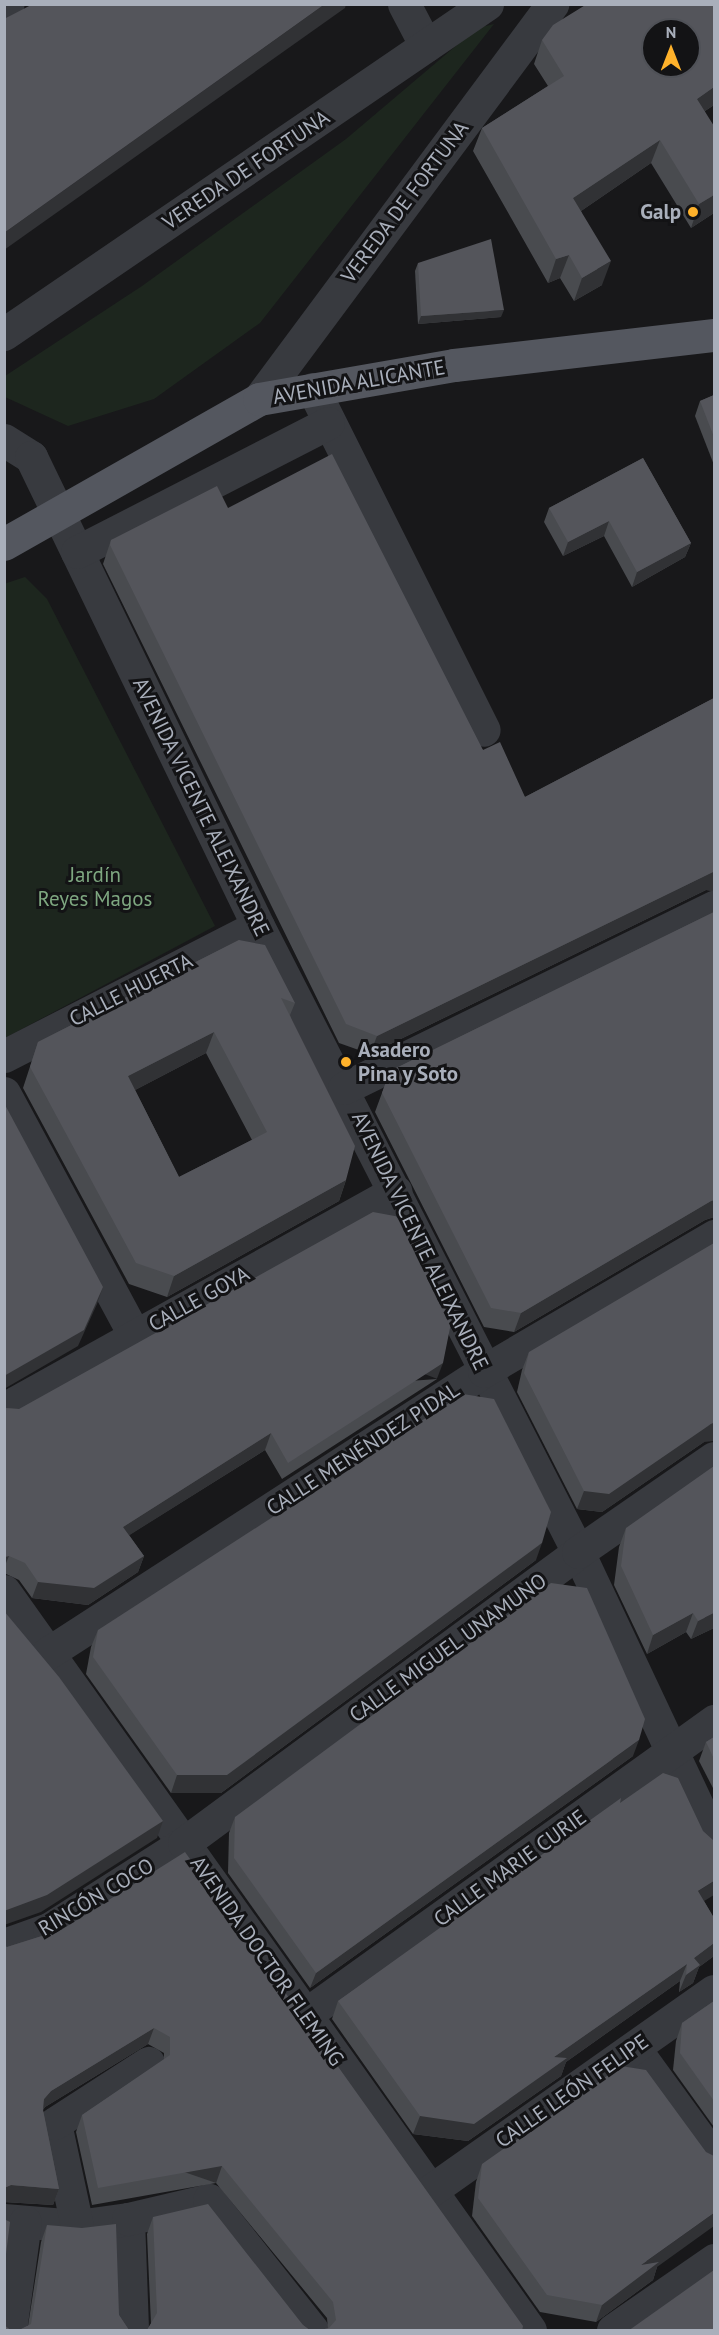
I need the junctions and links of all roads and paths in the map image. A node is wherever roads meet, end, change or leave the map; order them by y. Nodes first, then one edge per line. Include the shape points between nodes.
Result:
1 (404, 4) edge
2 (487, 4) edge
3 (552, 4) edge
4 (426, 46) junction
5 (4, 334) edge
6 (714, 335) edge
7 (313, 389) junction
8 (259, 399) junction
9 (328, 423) junction
10 (4, 440) edge
11 (59, 513) junction
12 (4, 544) edge
13 (77, 552) junction
14 (484, 730) dead end
15 (714, 907) edge
16 (258, 926) junction
17 (4, 1056) edge
18 (344, 1088) junction
19 (4, 1093) edge
20 (395, 1191) junction
21 (714, 1236) edge
22 (134, 1334) junction
23 (484, 1371) junction
24 (4, 1408) edge
25 (714, 1458) edge
26 (578, 1552) junction
27 (4, 1591) edge
28 (48, 1653) junction
29 (714, 1721) edge
30 (671, 1751) junction
31 (714, 1841) edge
32 (184, 1843) junction
33 (4, 1945) edge
34 (714, 1991) edge
35 (305, 2015) junction
36 (634, 2048) junction
37 (148, 2063) dead end
38 (714, 2158) edge
39 (430, 2191) junction
40 (128, 2219) junction
41 (15, 2221) edge
42 (77, 2226) junction
43 (714, 2259) edge
44 (10, 2331) edge
45 (132, 2331) edge
46 (312, 2331) edge
47 (530, 2331) edge
48 (613, 2331) edge

1 - 4 street
2 - 4 street, VEREDA DE FORTUNA
3 - 8 street, VEREDA DE FORTUNA
4 - 5 street, VEREDA DE FORTUNA
6 - 7 main road, AVENIDA ALICANTE via 454,365
7 - 8 main road, AVENIDA ALICANTE
7 - 9 street
8 - 11 main road, AVENIDA ALICANTE
9 - 13 street
9 - 14 street
10 - 11 street, AVENIDA VICENTE ALEIXANDRE via 31,457
11 - 12 main road, AVENIDA ALICANTE
11 - 13 street, AVENIDA VICENTE ALEIXANDRE
13 - 16 street, AVENIDA VICENTE ALEIXANDRE
15 - 18 street
16 - 17 street, CALLE HUERTA
16 - 18 street, AVENIDA VICENTE ALEIXANDRE
18 - 20 street, AVENIDA VICENTE ALEIXANDRE
19 - 22 street
20 - 22 street, CALLE GOYA
20 - 23 street, AVENIDA VICENTE ALEIXANDRE
21 - 23 street, CALLE MENÉNDEZ PIDAL
22 - 24 street, CALLE GOYA
23 - 26 street, AVENIDA VICENTE ALEIXANDRE
23 - 28 street, CALLE MENÉNDEZ PIDAL
25 - 26 street, CALLE MIGUEL UNAMUNO
26 - 30 street, AVENIDA VICENTE ALEIXANDRE
26 - 32 street, CALLE MIGUEL UNAMUNO
27 - 28 street, AVENIDA DOCTOR FLEMING
28 - 32 street, AVENIDA DOCTOR FLEMING
29 - 30 street, CALLE MARIE CURIE
30 - 31 street, AVENIDA VICENTE ALEIXANDRE
30 - 35 street, CALLE MARIE CURIE
32 - 33 street, RINCÓN COCO via 50,1929
32 - 35 street, AVENIDA DOCTOR FLEMING
34 - 36 street, CALLE LEÓN FELIPE
35 - 39 street, AVENIDA DOCTOR FLEMING
36 - 38 street
36 - 39 street, CALLE LEÓN FELIPE
37 - 42 street via 55,2123
39 - 47 street, AVENIDA DOCTOR FLEMING
40 - 42 street
40 - 45 street
40 - 46 street via 209,2200
41 - 42 street
41 - 44 street
43 - 48 street

